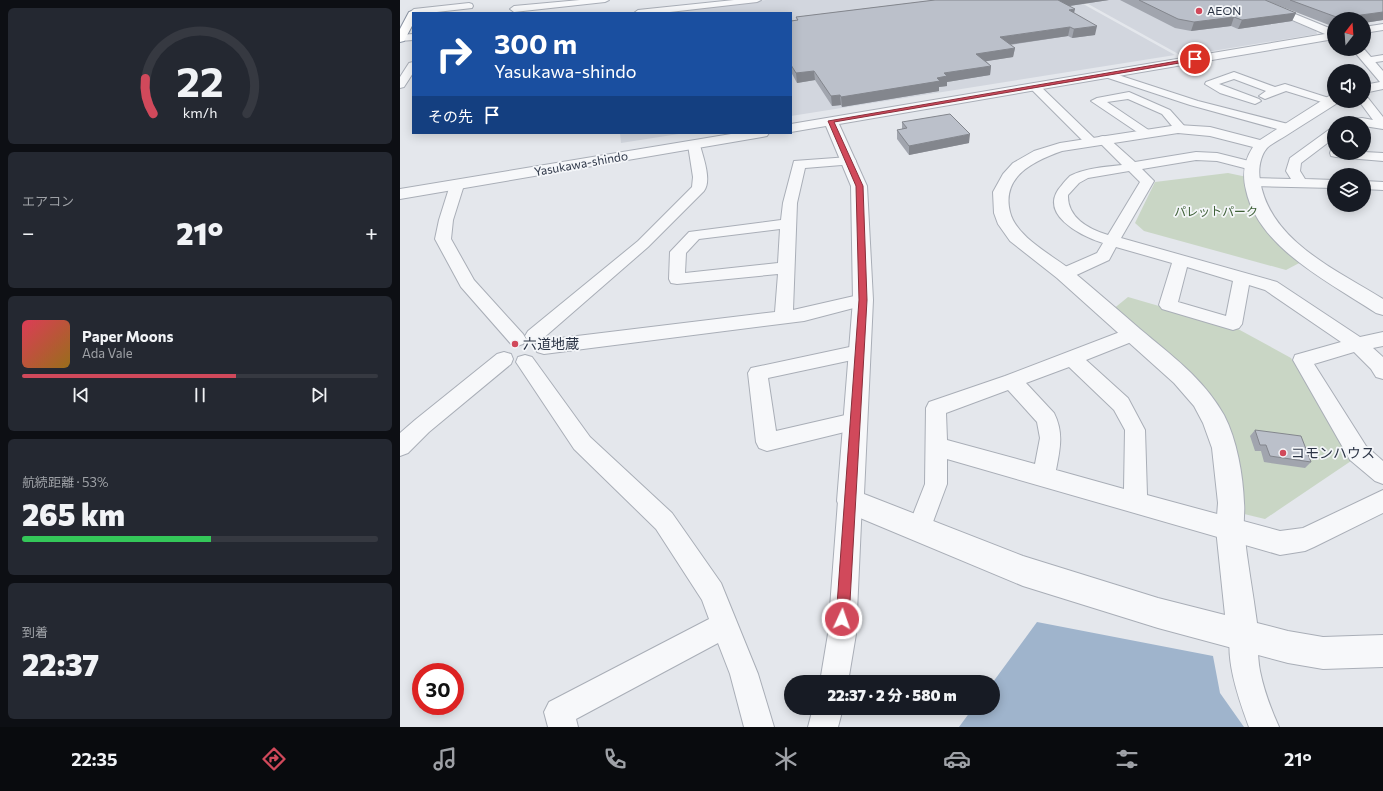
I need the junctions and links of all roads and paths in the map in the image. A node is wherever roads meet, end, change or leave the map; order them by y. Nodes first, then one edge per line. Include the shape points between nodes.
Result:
1 (420, 0) edge
2 (478, 0) edge
3 (523, 0) edge
4 (605, 0) edge
5 (757, 0) edge
6 (1253, 0) edge
7 (740, 1) edge
8 (690, 4) edge
9 (469, 6) junction
10 (513, 11) edge
11 (414, 12) edge
12 (421, 12) edge
13 (461, 12) edge
14 (644, 12) edge
15 (412, 15) edge
16 (1383, 27) edge
17 (1371, 29) edge
18 (1327, 32) edge
19 (1327, 36) edge
20 (412, 37) edge
21 (400, 39) edge
22 (1366, 56) edge
23 (1383, 58) edge
24 (1370, 60) junction
25 (412, 66) edge
26 (1106, 74) junction
27 (1383, 79) edge
28 (400, 85) edge
29 (1383, 85) edge
30 (1034, 86) junction
31 (1371, 88) edge
32 (1275, 91) junction
33 (1327, 99) edge
34 (1255, 101) junction
35 (1327, 103) edge
36 (1370, 108) edge
37 (1242, 115) junction
38 (831, 121) junction
39 (1371, 123) edge
40 (1383, 125) edge
41 (792, 128) edge
42 (1288, 128) junction
43 (1181, 129) junction
44 (1147, 133) junction
45 (756, 134) edge
46 (1327, 137) edge
47 (1097, 141) junction
48 (694, 144) junction
49 (1262, 145) junction
50 (1313, 148) junction
51 (1327, 151) edge
52 (1371, 156) edge
53 (1383, 157) edge
54 (849, 161) junction
55 (1132, 167) junction
56 (1252, 174) junction
57 (1300, 183) junction
58 (1327, 184) edge
59 (457, 185) junction
60 (1371, 185) edge
61 (1383, 186) edge
62 (400, 194) edge
63 (788, 224) junction
64 (1112, 241) junction
65 (1181, 260) junction
66 (785, 268) junction
67 (1064, 274) junction
68 (1242, 277) junction
69 (863, 300) junction
70 (1383, 308) edge
71 (784, 317) junction
72 (1133, 334) junction
73 (1383, 338) edge
74 (532, 341) junction
75 (1357, 344) junction
76 (859, 352) junction
77 (1072, 358) junction
78 (515, 361) junction
79 (1383, 372) edge
80 (1012, 381) junction
81 (854, 422) junction
82 (400, 446) edge
83 (935, 446) junction
84 (1383, 474) edge
85 (1044, 476) junction
86 (850, 501) junction
87 (1383, 501) edge
88 (1136, 503) junction
89 (1230, 529) junction
90 (919, 530) junction
91 (725, 625) junction
92 (1243, 635) junction
93 (1383, 651) edge
94 (835, 675) edge
95 (826, 715) edge
96 (563, 727) edge
97 (759, 727) edge
98 (823, 727) edge
99 (1264, 727) edge

1 - 11 highway
2 - 9 street
3 - 10 street
4 - 10 street
5 - 7 street
6 - 18 street
7 - 8 street
8 - 14 street
9 - 12 street
9 - 13 street
15 - 21 highway
16 - 17 street
19 - 26 street
20 - 21 street
22 - 24 street
23 - 24 street
24 - 27 street
25 - 28 street
26 - 30 street
26 - 37 street via 1194,103
29 - 31 street
30 - 38 street
30 - 47 street
32 - 33 street via 1285,87
32 - 34 street
32 - 34 street via 1234,75 1210,84
34 - 37 street
35 - 42 street
36 - 40 street
37 - 42 street
38 - 41 street
38 - 54 street
39 - 40 street
42 - 49 street
43 - 44 street
43 - 44 street via 1166,112 1129,95 1097,101
43 - 49 street via 1219,132
44 - 47 street
45 - 48 street, Yasukawa-shindo
46 - 50 street
47 - 55 street
47 - 67 street via 1039,154 1018,166 1001,192 1002,213 1016,237
48 - 59 street, Yasukawa-shindo
48 - 74 street via 700,177 699,188 643,244
49 - 56 street via 1254,157
50 - 51 street
50 - 57 street via 1295,161 1293,171
52 - 53 street
54 - 63 street via 799,164
54 - 69 street via 859,186
55 - 56 street via 1196,156 1217,157
55 - 64 street via 1147,182
55 - 64 street via 1084,175 1074,180 1061,194 1061,206 1080,229
56 - 57 street
56 - 70 street via 1258,206 1287,243
57 - 58 street
59 - 62 street, Yasukawa-shindo
59 - 74 street via 443,239 466,283 488,308
60 - 61 street
63 - 66 street
63 - 66 street via 694,236 678,252 677,279
64 - 65 street
64 - 67 street via 1103,256
65 - 68 street
65 - 68 street via 1168,305 1233,324
66 - 71 street
67 - 72 street
68 - 75 street via 1271,286
69 - 71 street
69 - 76 street
71 - 74 street
72 - 77 street
72 - 89 street via 1182,377 1202,400 1215,422 1224,448 1231,503
73 - 75 street
74 - 78 street via 537,356
74 - 78 street via 511,343 504,351
75 - 79 street
75 - 84 street via 1302,360 1358,453
76 - 81 street
76 - 81 street via 758,373 767,442
77 - 80 street
77 - 88 street via 1121,404 1135,430
78 - 82 street via 422,426
78 - 91 street via 582,443 664,521 712,592
80 - 83 street via 936,408
80 - 85 street via 1047,419 1051,438
81 - 86 street
83 - 85 street
83 - 90 street via 936,484
85 - 88 street
86 - 90 street
86 - 94 street via 842,634
87 - 89 street via 1305,539 1280,543
88 - 89 street
89 - 92 street
90 - 92 street via 1023,571 1158,613
91 - 96 street via 559,712
91 - 97 street via 744,674
92 - 93 street via 1323,653
92 - 99 street via 1246,671
95 - 98 street

